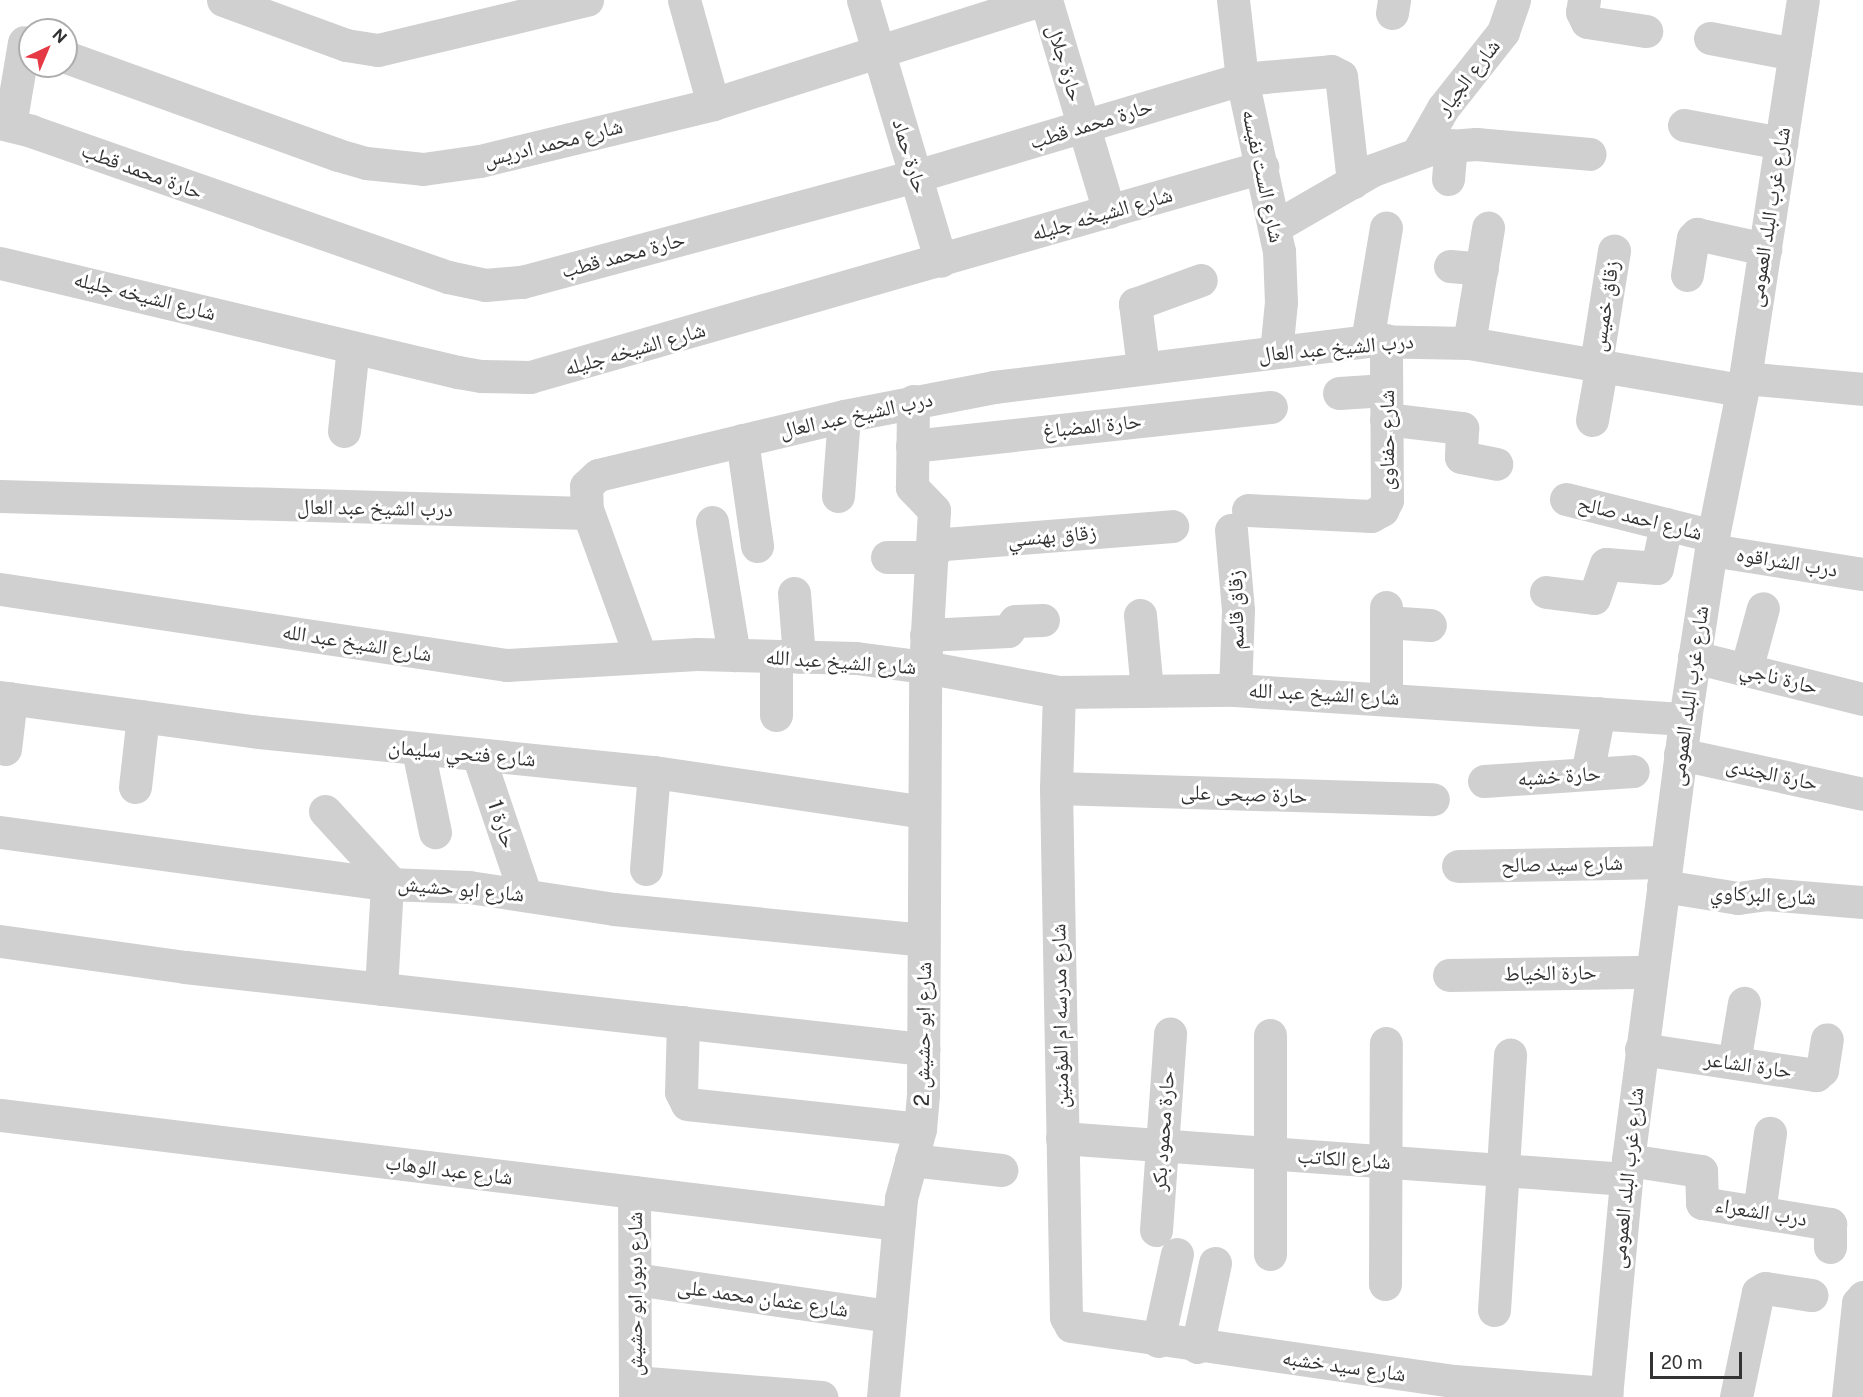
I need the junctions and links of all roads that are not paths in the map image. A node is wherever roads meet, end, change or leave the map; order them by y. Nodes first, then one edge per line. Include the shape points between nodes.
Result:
1 (223, 0) edge
2 (684, 0) edge
3 (863, 0) edge
4 (1044, 0) edge
5 (1233, 0) edge
6 (1514, 0) edge
7 (1584, 0) edge
8 (1803, 0) edge
9 (580, 1) edge
10 (1646, 31) dead end
11 (1710, 38) dead end
12 (18, 41) edge
13 (879, 51) junction
14 (1794, 54) junction
15 (78, 61) edge
16 (1242, 79) junction
17 (713, 104) junction
18 (5, 124) edge
19 (1684, 125) dead end
20 (1084, 126) junction
21 (1781, 143) junction
22 (1581, 144) dead end
23 (1450, 145) junction
24 (1418, 152) junction
25 (1262, 167) junction
26 (916, 176) junction
27 (1448, 179) dead end
28 (1353, 182) junction
29 (1109, 212) junction
30 (1276, 226) junction
31 (1386, 228) dead end
32 (1488, 228) dead end
33 (1765, 249) junction
34 (1614, 250) dead end
35 (941, 261) junction
36 (0, 263) edge
37 (1687, 275) dead end
38 (1201, 280) dead end
39 (1377, 341) junction
40 (1469, 343) junction
41 (353, 347) junction
42 (1276, 352) junction
43 (1599, 364) junction
44 (1143, 368) junction
45 (1744, 384) junction
46 (1863, 389) edge
47 (1339, 393) dead end
48 (913, 401) junction
49 (1386, 404) junction
50 (1271, 407) dead end
51 (844, 416) junction
52 (1592, 420) dead end
53 (344, 431) dead end
54 (742, 440) junction
55 (912, 446) junction
56 (1496, 464) dead end
57 (0, 496) edge
58 (838, 496) dead end
59 (1566, 499) dead end
60 (588, 512) junction
61 (1240, 520) joint
62 (712, 522) dead end
63 (1666, 524) junction
64 (1172, 526) dead end
65 (1712, 543) junction
66 (757, 546) dead end
67 (932, 551) junction
68 (887, 557) dead end
69 (1863, 574) edge
70 (0, 589) edge
71 (1546, 592) dead end
72 (794, 593) dead end
73 (1763, 608) dead end
74 (1032, 615) dead end
75 (1140, 615) dead end
76 (1430, 625) dead end
77 (926, 635) junction
78 (734, 655) junction
79 (640, 656) junction
80 (787, 657) junction
81 (1694, 657) junction
82 (925, 667) junction
83 (1746, 670) junction
84 (1235, 690) junction
85 (1147, 691) junction
86 (1059, 692) junction
87 (1386, 697) junction
88 (6, 698) edge
89 (1863, 699) edge
90 (1599, 713) junction
91 (776, 714) dead end
92 (142, 716) junction
93 (1685, 719) junction
94 (5, 749) dead end
95 (418, 750) junction
96 (1680, 754) junction
97 (478, 755) junction
98 (1633, 771) dead end
99 (654, 772) junction
100 (1587, 774) junction
101 (1484, 780) dead end
102 (135, 787) dead end
103 (1056, 788) junction
104 (1863, 794) edge
105 (1433, 799) dead end
106 (325, 811) dead end
107 (924, 812) junction
108 (0, 832) edge
109 (435, 832) dead end
110 (1458, 866) dead end
111 (646, 869) dead end
112 (1665, 874) junction
113 (390, 884) junction
114 (525, 894) junction
115 (1863, 902) edge
116 (923, 940) junction
117 (0, 941) edge
118 (1652, 972) junction
119 (1449, 975) dead end
120 (381, 989) junction
121 (1744, 1003) dead end
122 (682, 1022) junction
123 (1170, 1032) dead end
124 (1270, 1035) dead end
125 (1827, 1039) dead end
126 (1386, 1043) dead end
127 (923, 1049) junction
128 (1641, 1049) junction
129 (1510, 1055) dead end
130 (1734, 1062) junction
131 (0, 1115) edge
132 (1770, 1133) dead end
133 (1062, 1138) junction
134 (915, 1145) junction
135 (1162, 1145) junction
136 (1273, 1153) junction
137 (1386, 1162) junction
138 (1001, 1170) dead end
139 (1503, 1170) junction
140 (1627, 1170) junction
141 (634, 1192) junction
142 (1759, 1212) junction
143 (898, 1224) junction
144 (1830, 1247) dead end
145 (1270, 1254) dead end
146 (1215, 1263) dead end
147 (635, 1279) junction
148 (1385, 1284) dead end
149 (1811, 1294) dead end
150 (1863, 1297) edge
151 (1494, 1310) dead end
152 (890, 1316) junction
153 (1081, 1331) joint
154 (1158, 1341) junction
155 (1197, 1347) junction
156 (635, 1390) edge
157 (1606, 1395) edge
158 (821, 1397) edge
159 (884, 1397) edge
160 (1736, 1397) edge
161 (1848, 1397) edge

1 - 9 street via 346,45 378,50
2 - 17 street
3 - 13 street, حارة حماد
4 - 13 street, شارع محمد ادريس
4 - 20 street, حارة جلال
5 - 16 street, شارع الست نفيسه
6 - 24 street, شارع الجيار via 1503,32 1443,108
7 - 10 street via 1582,12 1587,22
8 - 14 street, شارع غرب البلد العمومى
11 - 14 street
12 - 18 street
13 - 17 street, شارع محمد ادريس
13 - 26 street, حارة حماد
14 - 21 street, شارع غرب البلد العمومى
15 - 17 street, شارع محمد ادريس via 338,155 394,168 471,163
16 - 20 street, حارة محمد قطب
16 - 25 street, شارع الست نفيسه
16 - 28 street, حارة محمد قطب via 1331,71 1341,76
18 - 26 street, حارة محمد قطب via 448,277 485,285 522,282
19 - 21 street
20 - 26 street, حارة محمد قطب
20 - 29 street, حارة جلال
21 - 33 street, شارع غرب البلد العمومى
22 - 23 street
23 - 24 street
23 - 27 street
24 - 28 street via 1395,159
25 - 29 street, شارع الشيخه جليله
25 - 30 street, شارع الست نفيسه
26 - 35 street, حارة حماد
28 - 30 street
29 - 35 street, شارع الشيخه جليله
30 - 42 street, شارع الست نفيسه via 1281,285
31 - 39 street, شارع حفناوى
32 - 40 street via 1466,268
33 - 37 street via 1697,234
33 - 45 street, شارع غرب البلد العمومى
34 - 43 street, زقاق خميس
35 - 41 street, شارع الشيخه جليله via 530,377 482,376
36 - 41 street, شارع الشيخه جليله
38 - 44 street via 1135,304
39 - 40 street, درب الشيخ عبد العال
39 - 42 street, درب الشيخ عبد العال
39 - 49 street, شارع حفناوى
40 - 43 street, درب الشيخ عبد العال
41 - 53 street
42 - 44 street, درب الشيخ عبد العال
43 - 45 street, درب الشيخ عبد العال
43 - 52 street, زقاق خميس
44 - 48 street, درب الشيخ عبد العال
45 - 46 street, درب الشيخ عبد العال
45 - 65 street, شارع غرب البلد العمومى
47 - 49 street
48 - 51 street, درب الشيخ عبد العال
48 - 55 street
49 - 56 street via 1462,428 1461,457
49 - 61 street, شارع حفناوى via 1387,500 1379,513
50 - 55 street, حارة المضباغ
51 - 54 street, درب الشيخ عبد العال
51 - 58 street
54 - 60 street, درب الشيخ عبد العال via 593,477 586,486
54 - 66 street
55 - 67 street, شارع ابو حشيش 2 via 912,490 934,507
57 - 60 street, درب الشيخ عبد العال
59 - 63 street, شارع احمد صالح
60 - 79 street
61 - 84 street, زقاق قاسم
62 - 78 street
63 - 65 street, شارع احمد صالح
63 - 71 street via 1657,568 1606,564 1594,598
64 - 67 street, زقاق بهنسي
65 - 69 street, درب الشراقوه
65 - 81 street, شارع غرب البلد العمومى
67 - 68 street, زقاق بهنسي
67 - 77 street, شارع ابو حشيش 2
70 - 79 street, شارع الشيخ عبد الله via 506,665
72 - 80 street
73 - 83 street
74 - 77 street via 1014,622 1008,631
75 - 85 street
76 - 87 street via 1386,614
77 - 82 street, شارع ابو حشيش 2
78 - 79 street, شارع الشيخ عبد الله
78 - 80 street, شارع الشيخ عبد الله
80 - 82 street, شارع الشيخ عبد الله via 856,658
80 - 91 street
81 - 83 street, حارة ناجي
81 - 93 street, شارع غرب البلد العمومى
82 - 86 street, شارع الشيخ عبد الله
82 - 107 street, شارع ابو حشيش 2
83 - 89 street, حارة ناجي
84 - 85 street, شارع الشيخ عبد الله
84 - 87 street, شارع الشيخ عبد الله
85 - 86 street, شارع الشيخ عبد الله
86 - 103 street, شارع مدرسه ام المؤمنين
87 - 90 street, شارع الشيخ عبد الله
88 - 92 street, شارع فتحي سليمان
88 - 94 street
90 - 93 street, شارع الشيخ عبد الله
90 - 100 street
92 - 95 street, شارع فتحي سليمان
92 - 102 street
93 - 96 street, شارع غرب البلد العمومى
95 - 97 street, شارع فتحي سليمان
95 - 109 street
96 - 104 street, حارة الجندى
96 - 112 street, شارع غرب البلد العمومى
97 - 99 street, شارع فتحي سليمان
97 - 114 street, حارة 1
98 - 100 street, حارة خشبه
99 - 107 street, شارع فتحي سليمان
99 - 111 street
100 - 101 street, حارة خشبه
103 - 105 street, حارة صبحى على
103 - 133 street, شارع مدرسه ام المؤمنين
106 - 113 street
107 - 116 street, شارع ابو حشيش 2
108 - 113 street, شارع ابو حشيش
110 - 112 street, شارع سيد صالح
112 - 115 street, شارع البركاوي via 1738,898 1766,894
112 - 118 street, شارع غرب البلد العمومى
113 - 114 street, شارع ابو حشيش
113 - 120 street
114 - 116 street, شارع ابو حشيش via 614,909
116 - 127 street, شارع ابو حشيش 2
117 - 120 street
118 - 119 street, حارة الخياط
118 - 128 street, شارع غرب البلد العمومى
120 - 122 street
121 - 130 street
122 - 127 street
122 - 134 street via 681,1092 687,1104
123 - 135 street, حارة محمود بكر
124 - 136 street
125 - 130 street, حارة الشاعر via 1818,1074
126 - 137 street
127 - 134 street, شارع ابو حشيش 2
128 - 130 street, حارة الشاعر
128 - 140 street, شارع غرب البلد العمومى
129 - 139 street
131 - 141 street, شارع عبد الوهاب
132 - 142 street
133 - 135 street, شارع الكاتب
133 - 153 street, شارع مدرسه ام المؤمنين via 1066,1317 1071,1326
134 - 138 street
134 - 143 street, شارع ابو حشيش 2 via 903,1184
135 - 136 street, شارع الكاتب
135 - 154 street, حارة محمود بكر via 1166,1242
136 - 137 street, شارع الكاتب
136 - 145 street
137 - 139 street, شارع الكاتب
137 - 148 street
139 - 140 street, شارع الكاتب
139 - 151 street
140 - 142 street, درب الشعراء via 1699,1170 1702,1203
140 - 157 street, شارع غرب البلد العمومى
141 - 143 street, شارع عبد الوهاب
141 - 147 street, شارع دبور ابو حشيش
142 - 144 street, درب الشعراء via 1830,1224
143 - 152 street, شارع ابو حشيش 2
146 - 155 street
147 - 152 street, شارع عثمان محمد على
147 - 156 street, شارع دبور ابو حشيش
149 - 160 street via 1765,1288 1758,1292
150 - 161 street via 1858,1303
152 - 159 street, شارع ابو حشيش 2
153 - 154 street, شارع سيد خشبه
154 - 155 street, شارع سيد خشبه
155 - 157 street, شارع سيد خشبه via 1455,1381
156 - 158 street

